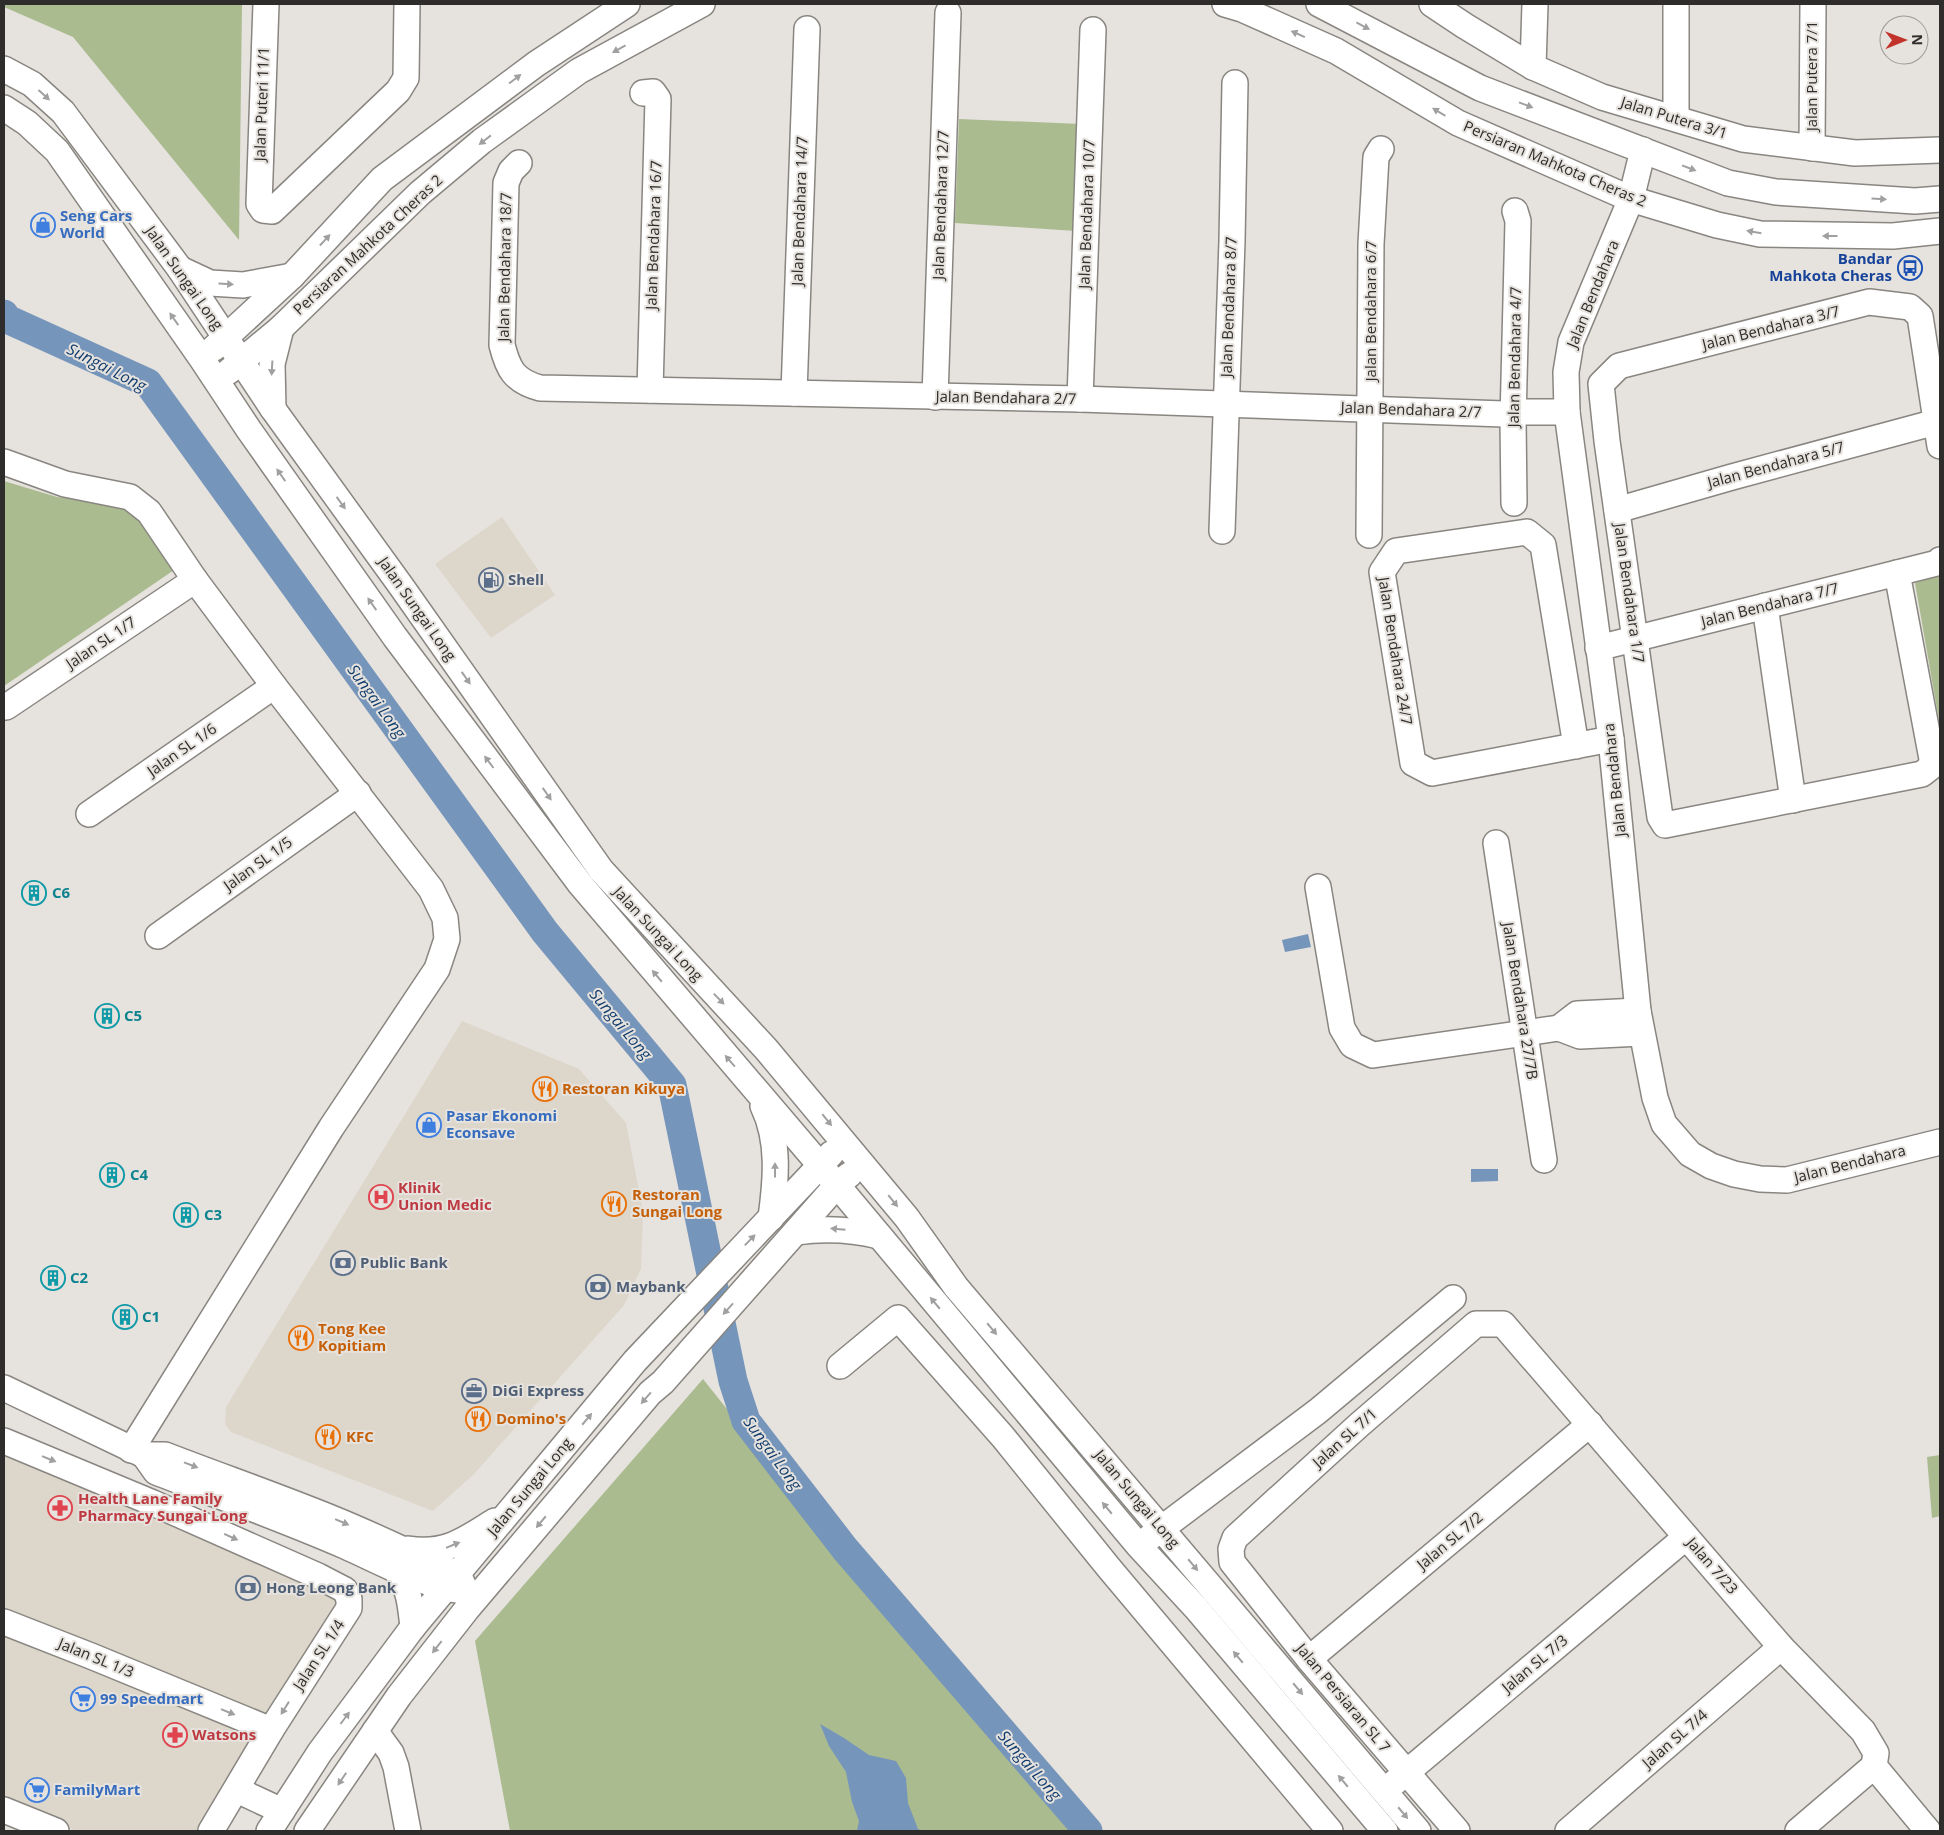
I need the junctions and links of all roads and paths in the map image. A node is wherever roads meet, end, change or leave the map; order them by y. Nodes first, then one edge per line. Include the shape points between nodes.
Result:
1 (266, 4) edge
2 (407, 4) edge
3 (627, 4) edge
4 (702, 4) edge
5 (1225, 4) edge
6 (1319, 4) edge
7 (1432, 4) edge
8 (1535, 4) edge
9 (1676, 4) edge
10 (1813, 4) edge
11 (948, 13) dead end
12 (807, 29) dead end
13 (1093, 30) dead end
14 (1533, 66) junction
15 (4, 69) edge
16 (1235, 83) dead end
17 (642, 93) dead end
18 (4, 108) edge
19 (1676, 118) junction
20 (1812, 148) junction
21 (1381, 149) dead end
22 (1643, 150) junction
23 (1940, 150) edge
24 (519, 163) dead end
25 (1631, 199) junction
26 (1940, 199) edge
27 (1515, 211) dead end
28 (1940, 231) edge
29 (180, 269) junction
30 (292, 276) junction
31 (281, 328) junction
32 (226, 338) junction
33 (202, 359) junction
34 (242, 361) junction
35 (1620, 366) joint
36 (512, 373) joint
37 (217, 382) junction
38 (650, 390) junction
39 (794, 392) junction
40 (935, 397) junction
41 (1080, 399) junction
42 (1225, 405) junction
43 (273, 409) junction
44 (1371, 409) junction
45 (1510, 415) junction
46 (1568, 417) junction
47 (1938, 434) edge
48 (4, 462) edge
49 (1514, 503) dead end
50 (1617, 510) junction
51 (1222, 531) dead end
52 (1369, 535) dead end
53 (1940, 560) edge
54 (1898, 573) junction
55 (195, 580) junction
56 (1765, 606) junction
57 (1636, 639) junction
58 (1598, 648) junction
59 (274, 686) junction
60 (6, 707) dead end
61 (1611, 739) junction
62 (1576, 746) junction
63 (358, 793) junction
64 (1793, 800) junction
65 (89, 814) dead end
66 (1496, 843) dead end
67 (601, 870) junction
68 (581, 885) junction
69 (1318, 888) dead end
70 (158, 936) dead end
71 (1640, 1022) junction
72 (1525, 1033) junction
73 (756, 1092) junction
74 (844, 1142) junction
75 (1940, 1142) edge
76 (1544, 1160) dead end
77 (862, 1163) junction
78 (819, 1165) junction
79 (837, 1185) junction
80 (771, 1218) junction
81 (796, 1232) junction
82 (879, 1236) junction
83 (1453, 1298) dead end
84 (1476, 1324) joint
85 (840, 1366) dead end
86 (4, 1388) edge
87 (1590, 1424) junction
88 (4, 1441) edge
89 (137, 1452) junction
90 (512, 1510) junction
91 (1162, 1528) junction
92 (1686, 1537) junction
93 (1138, 1545) junction
94 (400, 1559) junction
95 (1232, 1562) joint
96 (1109, 1568) junction
97 (464, 1590) junction
98 (4, 1622) edge
99 (413, 1627) junction
100 (1781, 1647) junction
101 (1309, 1659) junction
102 (271, 1730) junction
103 (375, 1731) junction
104 (1874, 1766) junction
105 (1407, 1772) junction
106 (237, 1790) junction
107 (1384, 1791) junction
108 (4, 1810) edge
109 (282, 1811) junction
110 (56, 1831) edge
111 (211, 1831) edge
112 (269, 1831) edge
113 (307, 1831) edge
114 (408, 1831) edge
115 (1330, 1831) edge
116 (1385, 1831) edge
117 (1418, 1831) edge
118 (1457, 1831) edge
119 (1568, 1831) edge
120 (1798, 1831) edge
121 (1928, 1831) edge

1 - 2 street, Jalan Puteri 11/1 via 259,204 263,210 272,211 398,91 406,78
30 -> 3 street, Persiaran Mahkota Cheras 2 via 382,179 536,64
4 -> 31 street, Persiaran Mahkota Cheras 2 via 579,71 482,141 420,193
25 -> 5 street, Persiaran Mahkota Cheras 2 via 1458,124 1336,50
6 -> 22 street via 1480,88
7 - 14 street, Jalan Putera 3/1
8 - 14 street
9 - 19 street
10 - 20 street, Jalan Putera 7/1
11 - 40 street, Jalan Bendahara 12/7
12 - 39 street, Jalan Bendahara 14/7
13 - 41 street, Jalan Bendahara 10/7
14 - 19 street, Jalan Putera 3/1 via 1602,97
15 -> 29 street, Jalan Sungai Long via 32,84 63,112
16 - 42 street, Jalan Bendahara 8/7
17 - 38 street, Jalan Bendahara 16/7 via 653,92 658,98
33 -> 18 street, Jalan Sungai Long via 57,152 27,123
19 - 20 street, Jalan Putera 3/1 via 1743,139
20 - 23 street, Jalan Putera 3/1 via 1855,153
21 - 44 street, Jalan Bendahara 6/7 via 1376,157 1371,244
22 - 25 street, Jalan Bendahara
22 -> 26 street via 1728,183 1776,192 1915,201
24 - 36 street, Jalan Bendahara 18/7 via 506,183 502,345
28 -> 25 street, Persiaran Mahkota Cheras 2 via 1893,236 1760,234 1717,225
25 - 46 street, Jalan Bendahara via 1571,342 1566,372
27 - 45 street, Jalan Bendahara 4/7 via 1518,221
29 -> 30 street via 210,283 243,285
29 - 32 street, Jalan Sungai Long
30 - 32 street, Persiaran Mahkota Cheras 2
31 - 34 street, Persiaran Mahkota Cheras 2
31 -> 43 street via 272,364
32 - 33 street, Persiaran Mahkota Cheras 2
32 - 34 street, Jalan Sungai Long
33 - 37 street, Jalan Sungai Long
34 - 37 street, Persiaran Mahkota Cheras 2
34 - 43 street, Jalan Sungai Long
35 - 47 street, Jalan Bendahara 3/7 via 1868,302 1910,307 1920,316
35 - 50 street, Jalan Bendahara 1/7 via 1601,384
36 - 38 street, Jalan Bendahara 2/7 via 540,388
68 -> 37 street, Jalan Sungai Long via 395,637
38 - 39 street, Jalan Bendahara 2/7
39 - 40 street, Jalan Bendahara 2/7
40 - 41 street, Jalan Bendahara 2/7
41 - 42 street, Jalan Bendahara 2/7
42 - 44 street, Jalan Bendahara 2/7
42 - 51 street, Jalan Bendahara 8/7
43 -> 67 street, Jalan Sungai Long
44 - 45 street, Jalan Bendahara 2/7
44 - 52 street, Jalan Bendahara 6/7
45 - 46 street, Jalan Bendahara 2/7
45 - 49 street, Jalan Bendahara 4/7
46 - 58 street, Jalan Bendahara
47 - 50 street, Jalan Bendahara 5/7 via 1732,477
48 - 55 street via 65,484 130,497 150,512
50 - 57 street, Jalan Bendahara 1/7
53 - 54 street, Jalan Bendahara 7/7
54 - 56 street, Jalan Bendahara 7/7
54 - 64 street via 1931,767 1922,774
55 - 59 street
55 - 60 street, Jalan SL 1/7
56 - 57 street, Jalan Bendahara 7/7
56 - 64 street
57 - 58 street, Jalan Bendahara 7/7
57 - 64 street, Jalan Bendahara 1/7 via 1660,817 1665,826
58 - 61 street, Jalan Bendahara
59 - 63 street
59 - 65 street, Jalan SL 1/6
61 - 62 street, Jalan Bendahara 24/7
61 - 71 street, Jalan Bendahara
62 - 62 street, Jalan Bendahara 24/7 via 1432,773 1412,763 1382,572 1396,551 1527,532 1543,545
63 - 70 street, Jalan SL 1/5
63 - 89 street via 431,889 445,918 447,939 437,969 331,1128
66 - 72 street, Jalan Bendahara 27/7B
67 - 68 street
67 -> 74 street, Jalan Sungai Long via 766,1049
73 -> 68 street, Jalan Sungai Long
69 - 72 street via 1342,1028 1352,1045 1373,1055
71 - 72 street via 1577,1014 1559,1028
71 - 75 street, Jalan Bendahara via 1654,1098 1664,1124 1690,1154 1711,1166 1760,1179 1787,1180
72 - 76 street, Jalan Bendahara 27/7B
73 - 78 street, Jalan Sungai Long
80 -> 73 street via 776,1152 770,1119
74 - 77 street, Jalan Sungai Long
74 - 78 street, Jalan Sungai Long
77 - 79 street, Jalan Sungai Long
77 -> 91 street, Jalan Sungai Long via 956,1286
78 - 79 street, Jalan Sungai Long
78 - 80 street, Jalan Sungai Long
79 - 81 street, Jalan Sungai Long
79 - 82 street, Jalan Sungai Long
90 -> 80 street, Jalan Sungai Long via 635,1361
82 -> 81 street via 826,1228
81 -> 97 street, Jalan Sungai Long via 680,1363
93 -> 82 street, Jalan Sungai Long
83 - 91 street via 1318,1411
84 - 87 street, Jalan 7/23 via 1504,1324
84 - 95 street, Jalan SL 7/1 via 1235,1538
85 - 96 street via 898,1318 1004,1437
86 - 89 street
87 - 92 street, Jalan 7/23
87 - 101 street, Jalan SL 7/2
88 -> 102 street, Jalan SL 1/4 via 345,1590 350,1608
89 - 94 street via 156,1472 345,1546
94 -> 90 street via 454,1546
90 - 97 street, Jalan Sungai Long
91 - 93 street
91 -> 107 street, Jalan Sungai Long
92 - 100 street, Jalan 7/23
92 - 105 street, Jalan SL 7/3
93 - 96 street
116 -> 93 street, Jalan Sungai Long via 1196,1608
94 - 97 street
94 - 99 street via 410,1597
95 - 101 street, Jalan Persiaran SL 7
96 - 115 street
97 - 99 street, Jalan Sungai Long
97 -> 103 street, Jalan Sungai Long
98 -> 102 street, Jalan SL 1/3
109 -> 99 street, Jalan Sungai Long via 320,1752
100 - 104 street, Jalan 7/23 via 1863,1731 1876,1753
100 - 119 street, Jalan SL 7/4
101 - 105 street, Jalan Persiaran SL 7
102 - 106 street, Jalan SL 1/4
103 -> 113 street, Jalan Sungai Long
103 - 114 street via 392,1754
104 - 120 street
104 - 121 street, Jalan 7/23
105 - 107 street, Jalan SL 7/3
105 - 118 street, Jalan Persiaran SL 7
106 - 109 street
106 - 111 street, Jalan SL 1/4
107 -> 117 street, Jalan Sungai Long
108 - 110 street
109 - 112 street, Jalan Sungai Long

